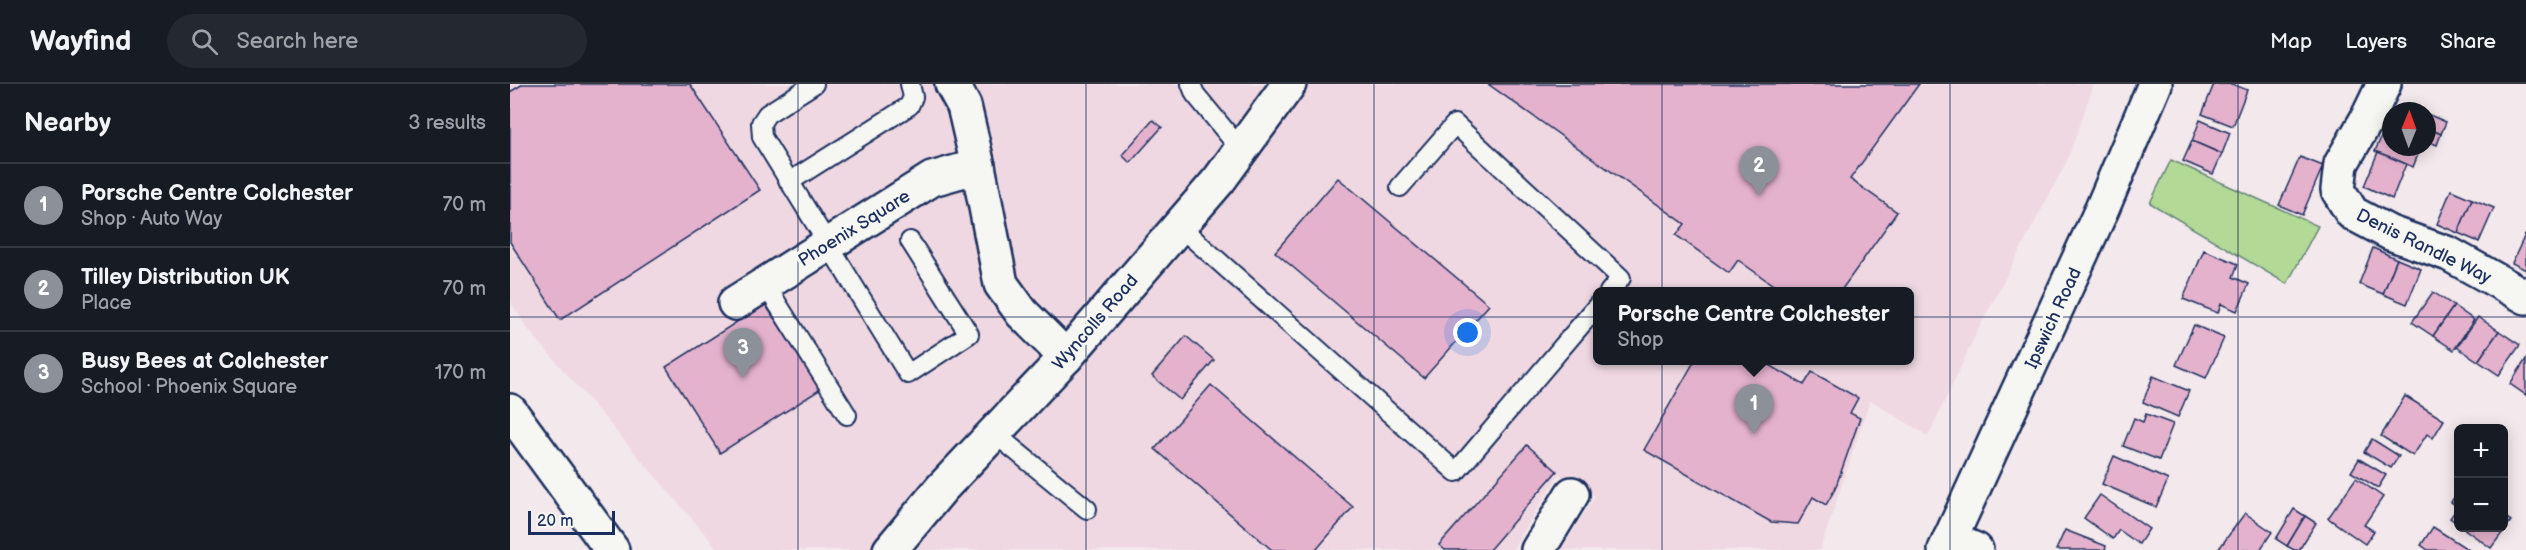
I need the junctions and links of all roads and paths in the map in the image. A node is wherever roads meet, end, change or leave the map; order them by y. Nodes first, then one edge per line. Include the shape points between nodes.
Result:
1 (814, 84) edge
2 (910, 84) edge
3 (952, 84) edge
4 (1176, 84) edge
5 (1289, 84) edge
6 (2155, 84) edge
7 (2384, 84) edge
8 (1193, 89) edge
9 (1241, 150) junction
10 (978, 166) junction
11 (789, 182) junction
12 (1400, 187) dead end
13 (1179, 226) junction
14 (910, 241) dead end
15 (827, 245) junction
16 (765, 284) junction
17 (1613, 287) edge
18 (2526, 297) edge
19 (735, 303) dead end
20 (1593, 311) edge
21 (1066, 357) junction
22 (510, 411) edge
23 (847, 415) dead end
24 (994, 433) junction
25 (1572, 494) dead end
26 (1087, 509) dead end
27 (1957, 546) edge
28 (612, 550) edge
29 (890, 550) edge
30 (1538, 550) edge

1 - 11 lane via 767,114 761,123 762,137
2 - 11 lane via 913,97 909,105
3 - 10 street via 964,106
4 - 8 lane
5 - 9 street, Wyncolls Road
6 - 27 street, Ipswich Road
7 - 18 street, Denis Randle Way via 2341,164 2338,190 2352,213 2390,233 2449,254
8 - 9 lane
9 - 13 street, Wyncolls Road
10 - 15 street, Phoenix Square via 932,179
10 - 21 street via 1001,284 1022,313
11 - 15 lane
12 - 17 lane via 1455,124 1621,278
13 - 20 lane via 1455,472
13 - 21 street, Wyncolls Road
14 - 15 lane via 969,334 908,374
15 - 16 street, Phoenix Square
16 - 19 street, Phoenix Square
16 - 23 lane
21 - 24 street, Wyncolls Road
22 - 28 street
24 - 26 lane
24 - 29 street, Wyncolls Road
25 - 30 street

